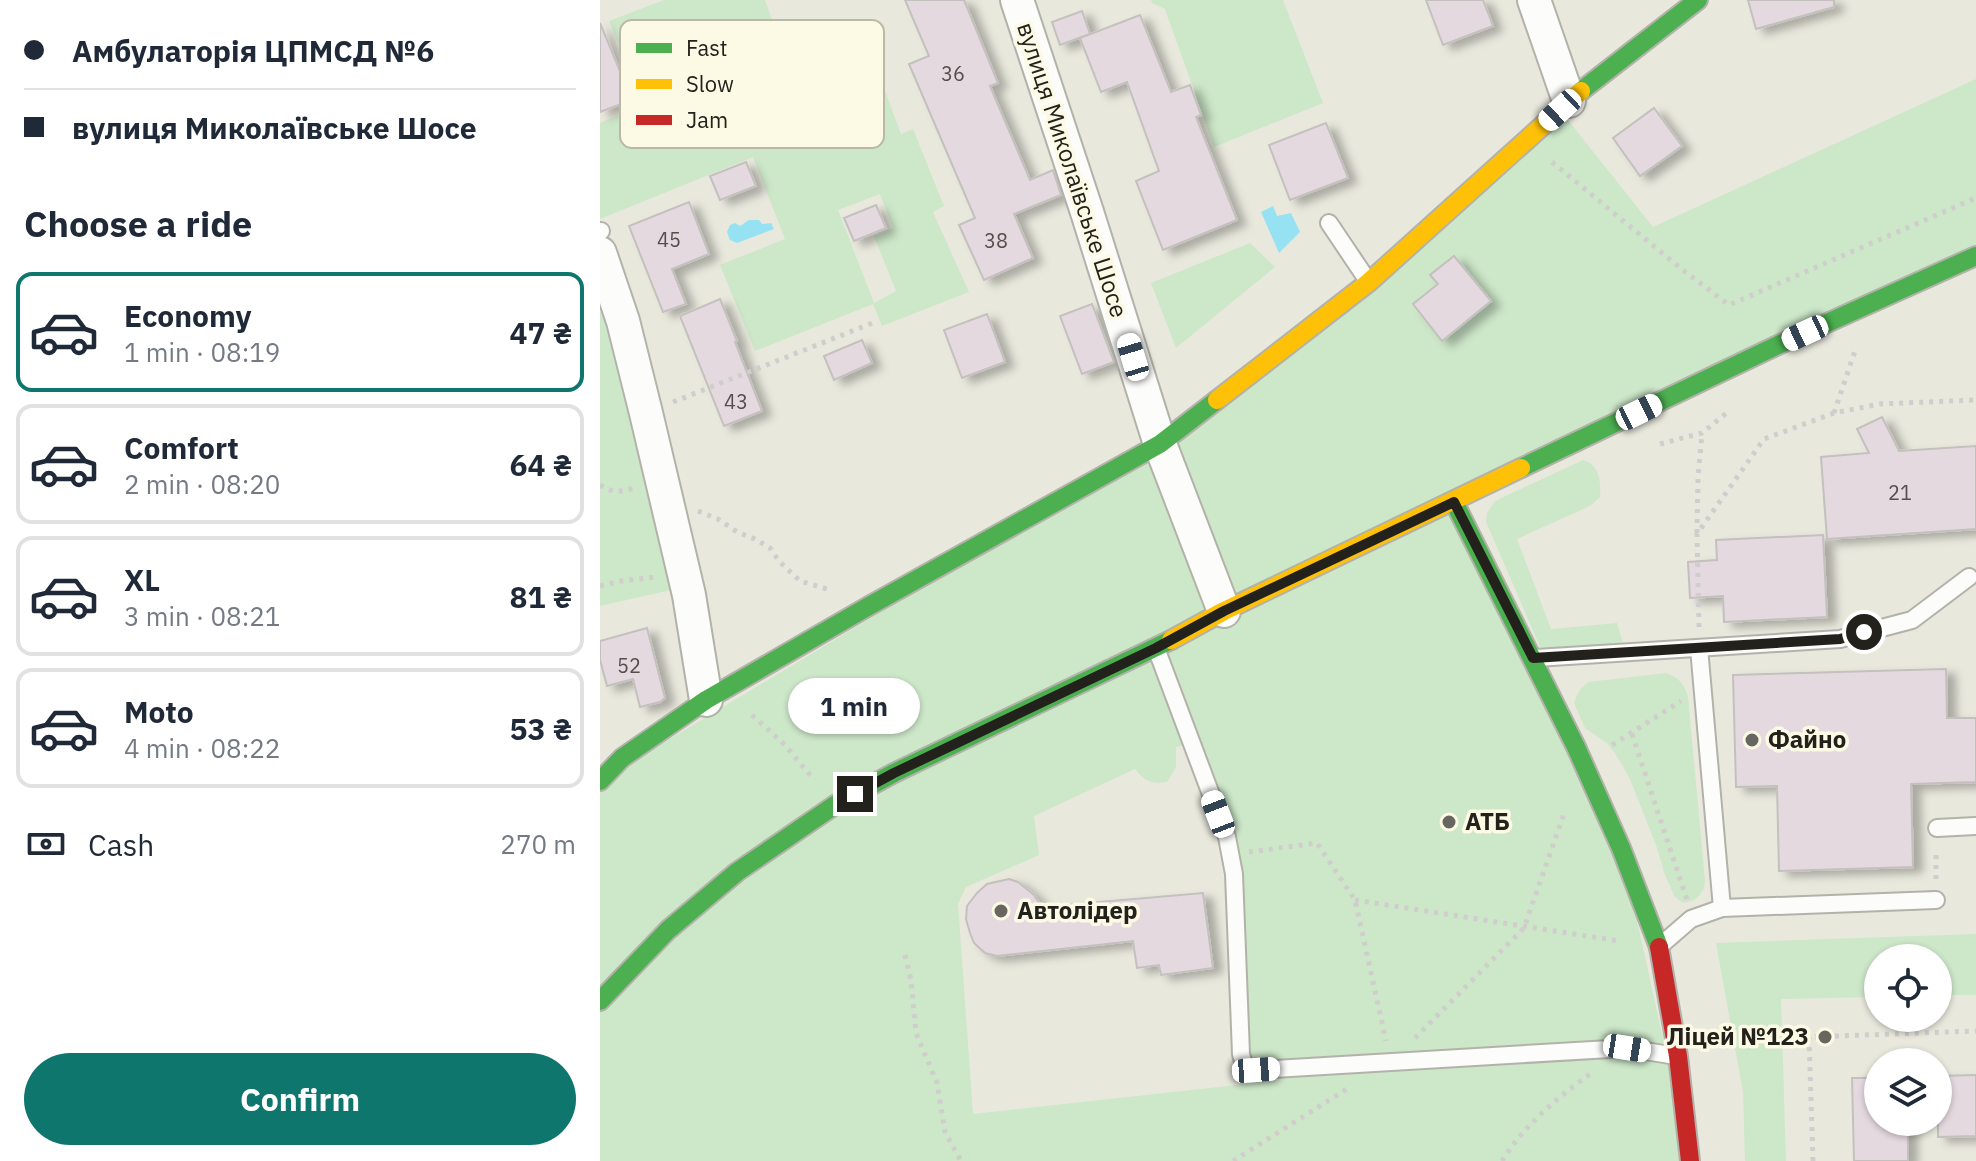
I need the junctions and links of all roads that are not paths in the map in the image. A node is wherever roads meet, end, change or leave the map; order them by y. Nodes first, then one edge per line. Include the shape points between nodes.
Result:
1 (1017, 0) edge
2 (1534, 0) edge
3 (1698, 0) edge
4 (1569, 101) junction
5 (1329, 223) dead end
6 (600, 253) edge
7 (1976, 256) edge
8 (1369, 282) junction
9 (1160, 444) junction
10 (1454, 502) junction
11 (1969, 577) dead end
12 (1224, 611) junction
13 (1156, 648) junction
14 (1699, 648) junction
15 (1533, 658) junction
16 (715, 694) junction
17 (600, 781) edge
18 (1976, 826) edge
19 (1937, 828) road end
20 (1936, 900) road end
21 (1722, 908) junction
22 (1659, 947) junction
23 (600, 1001) edge
24 (1678, 1056) junction
25 (1690, 1161) edge

1 - 9 street, вулиця Миколаївське Шосе
2 - 4 street
3 - 4 street
4 - 8 street
5 - 8 lane
6 - 16 street via 623,321
7 - 10 street
8 - 9 street
9 - 12 street, вулиця Миколаївське Шосе
9 - 16 street
10 - 12 street
10 - 15 street
11 - 14 lane via 1912,620 1840,639
12 - 13 street
13 - 23 street via 835,805 737,872 668,930
13 - 24 lane via 1227,837 1234,874 1244,1065 1256,1070 1627,1048
14 - 15 lane
14 - 21 lane
15 - 22 street via 1621,848
16 - 17 street via 622,758
18 - 19 lane
20 - 21 lane
21 - 22 lane via 1691,919
22 - 24 street
24 - 25 street

